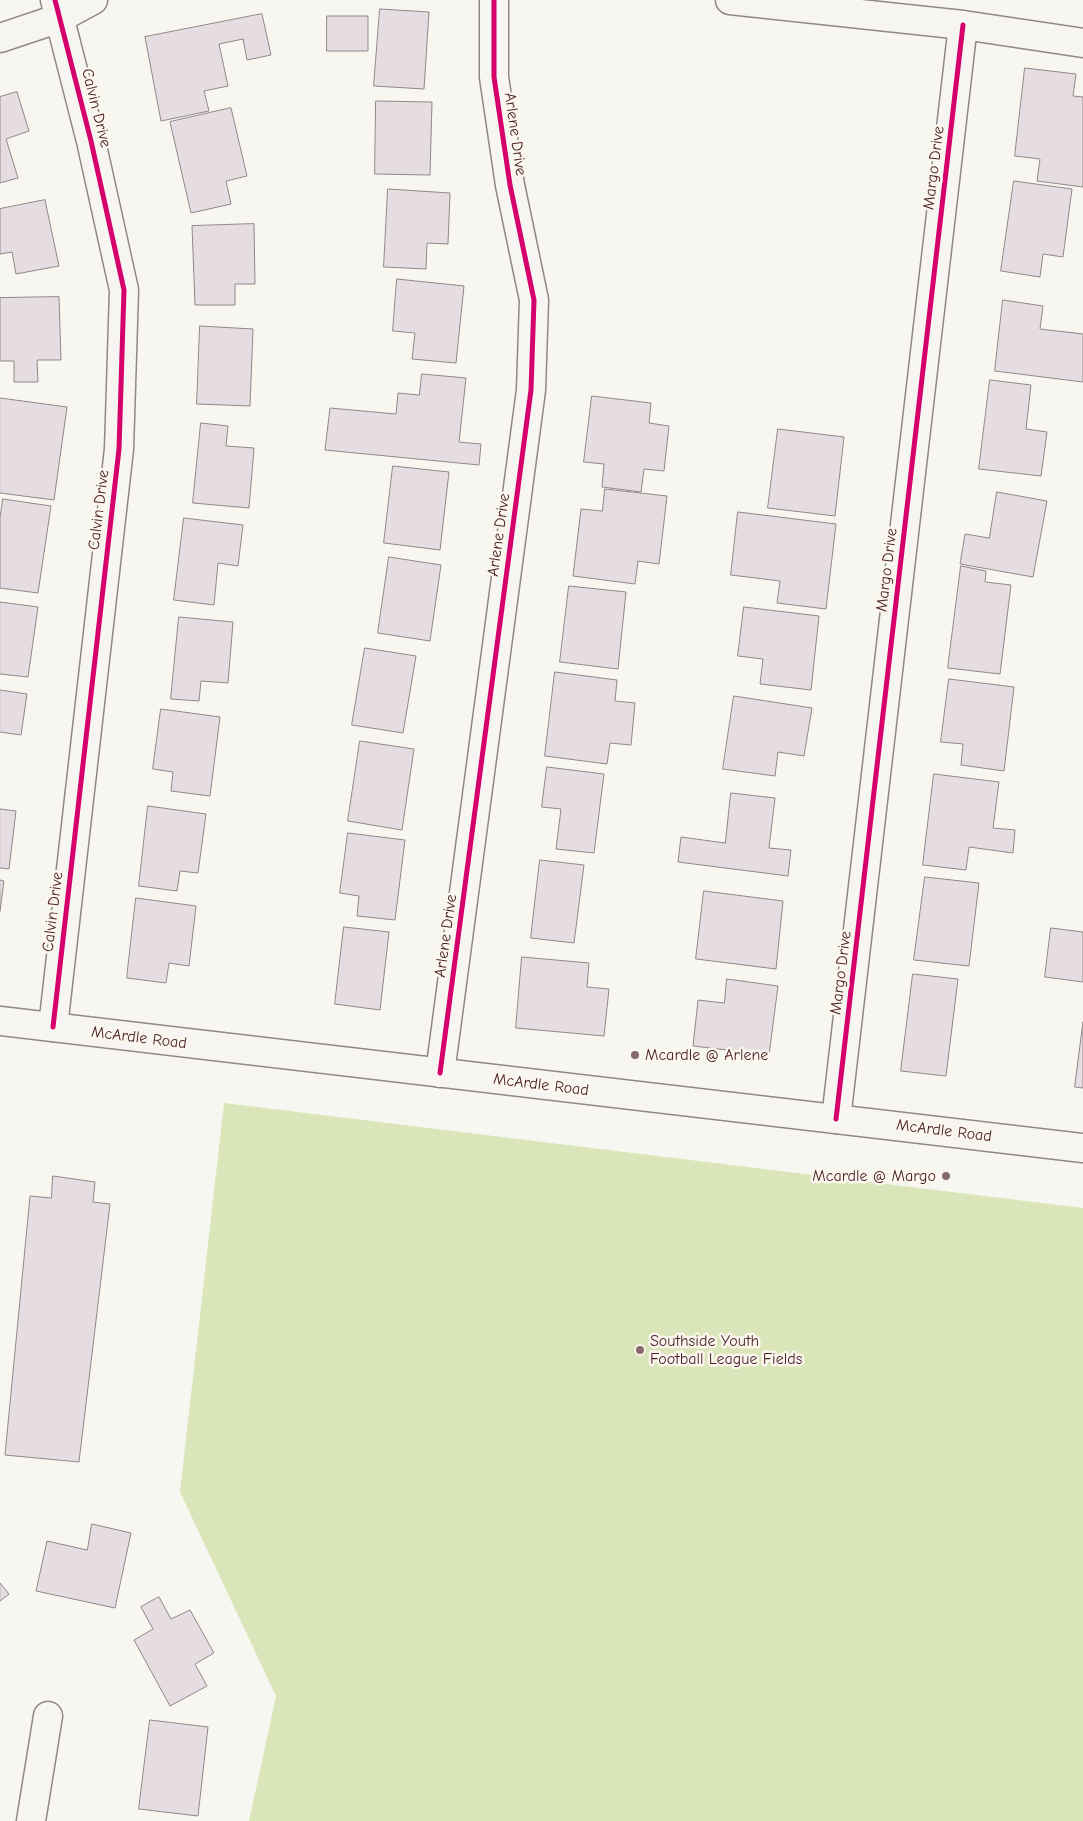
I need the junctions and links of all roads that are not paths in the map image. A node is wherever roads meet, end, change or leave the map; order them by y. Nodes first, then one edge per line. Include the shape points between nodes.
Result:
1 (93, 0) edge
2 (494, 0) edge
3 (730, 0) edge
4 (58, 9) edge
5 (963, 24) junction
6 (0, 38) edge
7 (1083, 43) edge
8 (0, 1021) edge
9 (53, 1028) junction
10 (440, 1073) junction
11 (836, 1119) junction
12 (1083, 1148) edge
13 (48, 1716) dead end
14 (31, 1821) edge

1 - 4 street
2 - 10 street, Arlene Drive via 494,77 510,185 534,300 531,390
3 - 5 street
4 - 6 street
4 - 9 street, Calvin Drive via 124,290 119,450
5 - 7 street
5 - 11 street, Margo Drive
8 - 9 street, McArdle Road
9 - 10 street, McArdle Road
10 - 11 street, McArdle Road
11 - 12 street, McArdle Road
13 - 14 street

